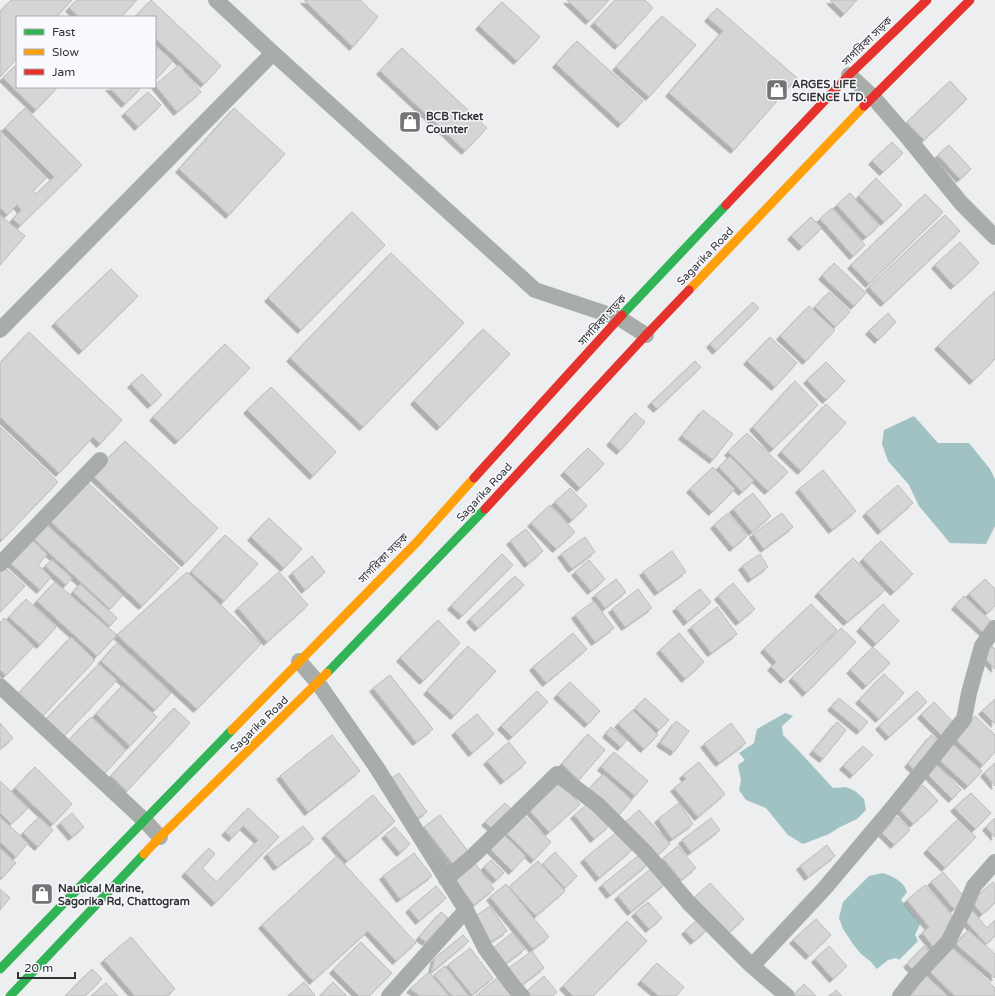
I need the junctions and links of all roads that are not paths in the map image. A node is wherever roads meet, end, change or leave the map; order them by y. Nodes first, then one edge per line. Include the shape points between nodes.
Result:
1 (216, 0) edge
2 (927, 0) edge
3 (970, 0) edge
4 (273, 53) junction
5 (849, 75) junction
6 (874, 97) junction
7 (995, 237) edge
8 (619, 318) junction
9 (0, 330) edge
10 (646, 335) junction
11 (100, 460) dead end
12 (0, 564) edge
13 (995, 628) edge
14 (299, 661) junction
15 (318, 683) junction
16 (0, 686) edge
17 (144, 820) junction
18 (160, 837) junction
19 (995, 862) edge
20 (446, 879) junction
21 (466, 910) junction
22 (752, 966) junction
23 (0, 969) edge
24 (10, 996) edge
25 (389, 996) edge
26 (522, 996) edge
27 (787, 996) edge
28 (900, 996) edge

1 - 4 street
2 - 5 main road, সাগরিকা সড়ক
3 - 6 main road, Sagarika Road
4 - 8 street via 535,290
4 - 9 street
5 - 6 street
5 - 8 main road, সাগরিকা সড়ক
6 - 7 street via 961,203
6 - 10 main road, Sagarika Road
8 - 10 street
8 - 14 main road, সাগরিকা সড়ক via 417,542
10 - 15 main road, Sagarika Road via 458,538
11 - 12 street
13 - 22 street via 982,646 968,693 964,719 824,890
14 - 15 street
14 - 17 main road, Sagarika Road
15 - 18 main road, Sagarika Road
15 - 20 street via 376,768
16 - 17 street
17 - 18 street
17 - 23 main road, Sagarika Road
18 - 24 main road, Sagarika Road
19 - 28 street via 974,886 948,942
20 - 21 street
20 - 22 street via 557,774 598,805 646,852 689,903
21 - 25 street
21 - 26 street via 485,948
22 - 27 street

